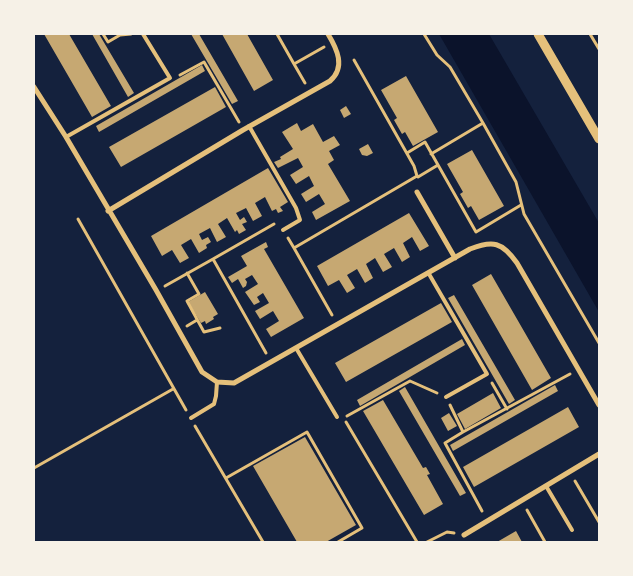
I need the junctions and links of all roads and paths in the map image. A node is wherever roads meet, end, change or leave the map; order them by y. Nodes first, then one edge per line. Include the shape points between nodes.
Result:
1 (103, 34) edge
2 (131, 34) edge
3 (143, 34) edge
4 (277, 34) edge
5 (328, 34) edge
6 (424, 34) edge
7 (538, 34) edge
8 (590, 34) edge
9 (333, 42) junction
10 (599, 49) edge
11 (354, 60) dead end
12 (294, 64) junction
13 (170, 78) junction
14 (34, 87) edge
15 (310, 92) junction
16 (35, 94) edge
17 (483, 123) junction
18 (249, 126) junction
19 (243, 130) junction
20 (66, 137) junction
21 (599, 139) edge
22 (407, 153) junction
23 (431, 154) junction
24 (438, 165) junction
25 (418, 176) junction
26 (417, 192) dead end
27 (522, 205) junction
28 (108, 211) junction
29 (78, 219) dead end
30 (283, 230) junction
31 (294, 248) junction
32 (455, 258) junction
33 (213, 259) junction
34 (187, 273) junction
35 (429, 274) junction
36 (156, 290) junction
37 (197, 320) junction
38 (338, 325) junction
39 (184, 328) dead end
40 (220, 328) dead end
41 (599, 343) edge
42 (296, 348) junction
43 (271, 362) junction
44 (579, 369) junction
45 (487, 374) junction
46 (217, 382) junction
47 (173, 389) junction
48 (446, 398) junction
49 (599, 405) edge
50 (507, 409) junction
51 (337, 417) dead end
52 (190, 418) junction
53 (464, 432) junction
54 (599, 454) edge
55 (34, 468) edge
56 (570, 472) junction
57 (226, 478) junction
58 (546, 486) junction
59 (522, 500) junction
60 (487, 521) junction
61 (599, 522) edge
62 (572, 530) dead end
63 (464, 535) joint
64 (263, 542) edge
65 (338, 542) edge
66 (417, 542) edge
67 (427, 542) edge
68 (545, 542) edge

1 - 2 path via 108,42 120,35
3 - 13 lane
4 - 12 path
5 - 9 street
6 - 17 path via 437,55 450,67
7 - 21 street
8 - 10 path
9 - 12 path
9 - 15 street via 340,60 337,72 330,81
11 - 22 path
12 - 15 path
13 - 19 path via 204,62
13 - 20 lane
14 - 16 street
15 - 18 street
16 - 20 street
17 - 23 path
17 - 27 path via 516,182
18 - 19 street
18 - 30 lane via 300,220
19 - 28 street
20 - 28 street
22 - 23 path via 425,142
22 - 25 path
23 - 24 path
24 - 25 path
24 - 27 path via 476,232
25 - 31 path
26 - 32 street
27 - 41 path via 524,214
28 - 36 street
29 - 47 path
30 - 31 path
30 - 33 path via 278,222
31 - 38 path
32 - 35 street
32 - 44 street via 488,244 506,249
33 - 34 path
33 - 43 path
34 - 36 path
34 - 37 path via 199,294 187,301
35 - 38 street
35 - 45 lane
36 - 46 street via 202,372
37 - 39 path
37 - 40 path via 204,332
38 - 42 street
42 - 43 street
42 - 51 lane
43 - 46 street via 234,383
44 - 49 street
44 - 50 path
45 - 48 lane
45 - 50 path
46 - 52 lane via 214,404
47 - 52 path
47 - 55 path
48 - 53 path
48 - 66 path via 410,381 344,418
50 - 53 path
52 - 57 path
53 - 60 path via 445,443
54 - 56 street
56 - 58 street
56 - 61 path
57 - 64 path
57 - 65 path via 307,432 362,528
58 - 59 street
58 - 62 lane
59 - 60 street
59 - 68 path
60 - 63 street
63 - 67 path via 447,532

